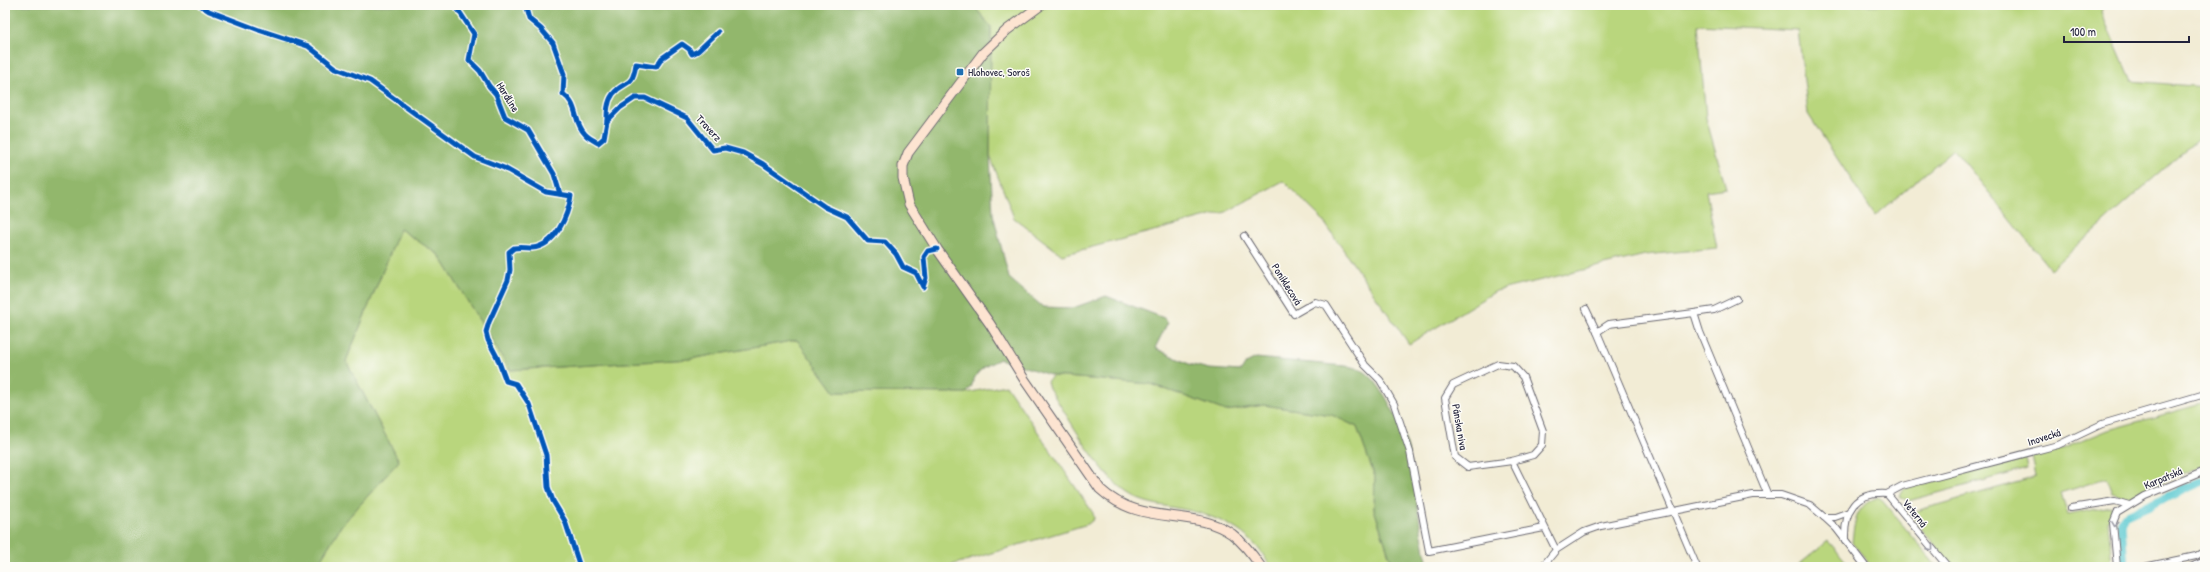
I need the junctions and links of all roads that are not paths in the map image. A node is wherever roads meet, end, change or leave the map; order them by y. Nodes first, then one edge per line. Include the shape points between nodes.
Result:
1 (1041, 5) edge
2 (1244, 236) dead end
3 (1737, 300) dead end
4 (1586, 309) dead end
5 (1694, 313) junction
6 (1597, 332) junction
7 (2205, 394) edge
8 (1512, 461) junction
9 (2205, 471) edge
10 (1767, 493) junction
11 (1887, 494) junction
12 (2129, 505) junction
13 (2071, 508) dead end
14 (1673, 511) junction
15 (1849, 512) junction
16 (1824, 516) junction
17 (1544, 528) junction
18 (1845, 542) junction
19 (1556, 550) junction
20 (2205, 551) edge
21 (2205, 561) edge
22 (1261, 567) edge
23 (1542, 567) edge
24 (1697, 567) edge
25 (1866, 567) edge
26 (1948, 567) edge
27 (2117, 567) edge
28 (2144, 567) edge
29 (2191, 567) edge

1 - 22 main road via 1007,30 983,53 908,153 903,166 903,178 909,204 1100,489 1117,501 1139,511 1199,521 1225,530 1241,542
2 - 17 street, Poniklecová via 1294,314 1315,302 1326,305 1365,365 1383,385 1394,404 1406,435 1429,551
3 - 5 street via 1714,310
4 - 6 street
5 - 6 street via 1609,324
5 - 10 street
6 - 14 street
7 - 11 street, Inovecká via 2102,424 2058,445 1902,486
8 - 8 street, Pánska niva via 1533,455 1542,445 1543,431 1523,376 1513,366 1498,364 1453,385 1445,398 1455,457 1468,468
8 - 17 street
9 - 12 street, Karpatská
10 - 14 street
10 - 16 street via 1798,499
11 - 15 street via 1872,493 1858,499
11 -> 26 street, Veterná
12 - 13 street via 2115,501
12 -> 27 street, Karpatská via 2117,513 2113,523
14 - 19 street via 1601,526 1584,532
14 - 24 street
15 - 16 street via 1835,517
15 - 18 street via 1844,527
16 - 18 street
17 - 19 street
18 - 25 street
19 - 23 street
20 - 28 street via 2196,556
21 - 29 street

